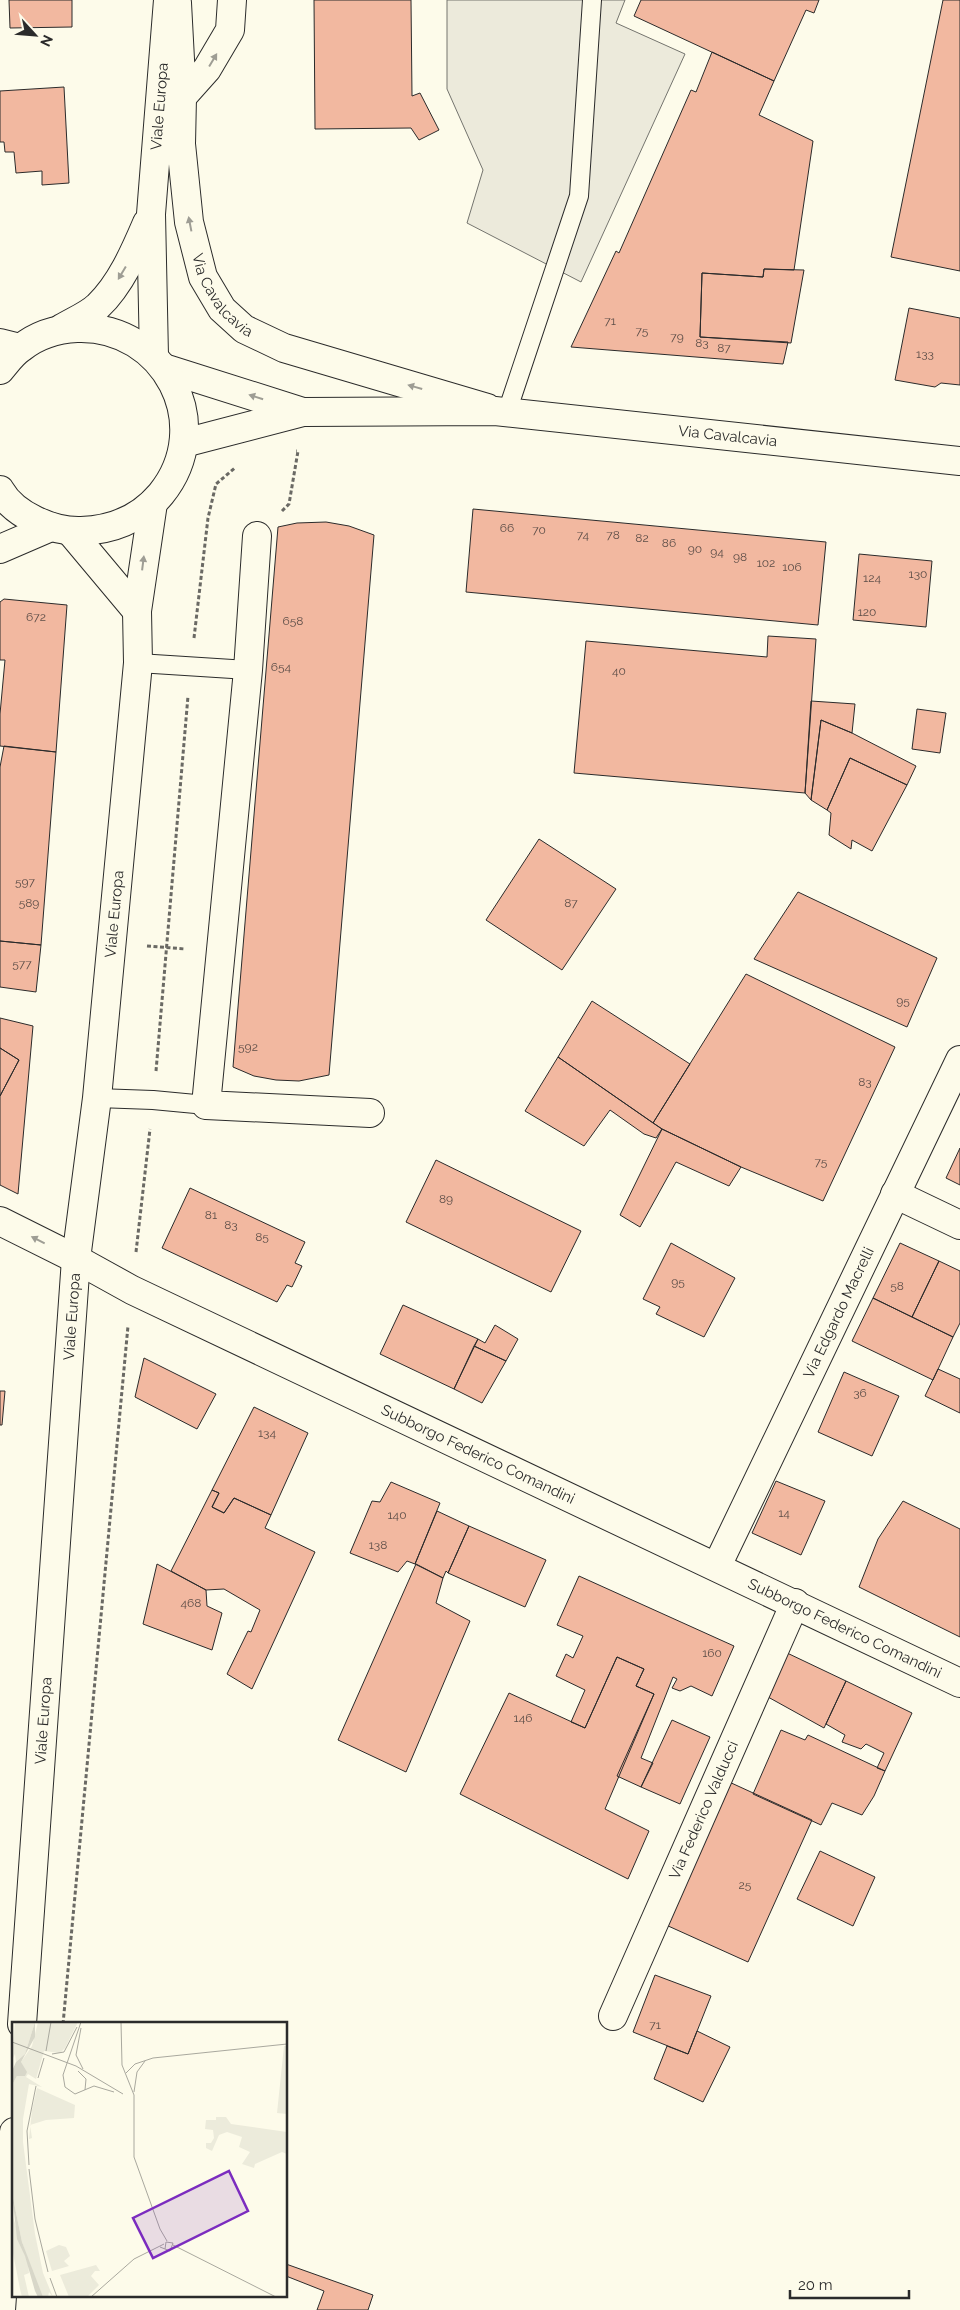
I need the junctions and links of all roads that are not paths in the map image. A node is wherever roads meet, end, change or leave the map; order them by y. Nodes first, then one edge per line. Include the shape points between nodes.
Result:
1 (168, 0) edge
2 (177, 0) edge
3 (232, 0) edge
4 (592, 0) edge
5 (182, 97) junction
6 (151, 214) junction
7 (61, 329) junction
8 (10, 345) edge
9 (159, 362) junction
10 (0, 370) edge
11 (501, 411) junction
12 (302, 412) junction
13 (184, 443) junction
14 (960, 461) edge
15 (0, 490) edge
16 (153, 503) junction
17 (61, 529) junction
18 (257, 536) road end
19 (0, 549) edge
20 (137, 611) junction
21 (138, 663) junction
22 (248, 670) junction
23 (960, 1060) edge
24 (96, 1098) junction
25 (206, 1105) junction
26 (370, 1113) dead end
27 (895, 1194) junction
28 (0, 1221) edge
29 (960, 1225) edge
30 (76, 1259) junction
31 (717, 1566) junction
32 (795, 1603) junction
33 (960, 1683) edge
34 (612, 2016) dead end
35 (22, 2022) edge
36 (12, 2159) edge
37 (1, 2310) edge

1 - 6 street, Viale Europa
2 - 5 street, Via Cavalcavia
5 -> 3 street via 207,70 230,30
4 - 11 lane via 579,196
11 -> 5 street, Via Cavalcavia via 284,348 244,329 222,309 203,277 188,222 181,144
6 -> 7 street, Viale Europa via 135,252 116,283 98,306
6 - 9 street, Viale Europa
7 - 8 street
7 - 9 street via 94,328 126,337
8 - 10 street
12 -> 9 street, Via Cavalcavia
9 - 13 street via 177,391 183,416
11 - 12 street, Via Cavalcavia
11 - 14 street, Via Cavalcavia
12 - 13 street, Via Cavalcavia
13 - 16 street via 178,465
15 - 17 street via 24,514
16 - 17 street via 129,521 100,530
20 -> 16 street, Viale Europa
17 - 19 street
17 - 20 street
18 - 22 street
20 - 21 street, Viale Europa
21 - 22 lane
21 - 24 street, Viale Europa
22 - 25 street
23 - 27 street, Via Edgardo Macrelli
24 - 25 lane
24 - 30 street, Viale Europa
25 - 26 street
27 - 29 street
27 - 31 street, Via Edgardo Macrelli
30 -> 28 street, Subborgo Federico Comandini
30 - 31 street, Subborgo Federico Comandini via 132,1290
30 - 35 street, Viale Europa
31 - 32 street, Subborgo Federico Comandini
32 - 33 street, Subborgo Federico Comandini
32 - 34 street, Via Federico Valducci
36 - 37 street

